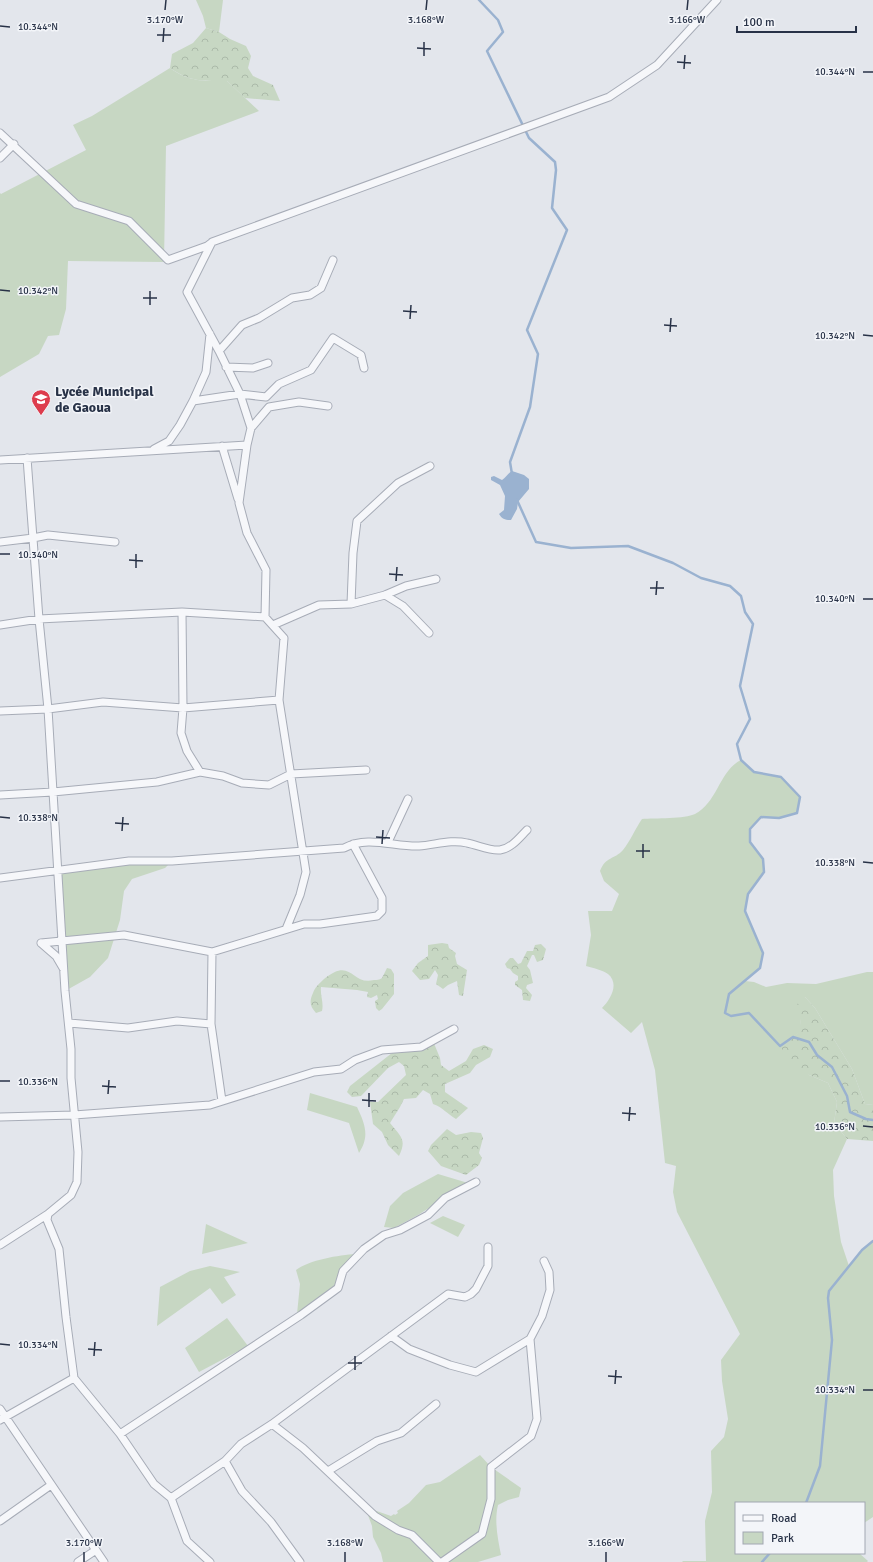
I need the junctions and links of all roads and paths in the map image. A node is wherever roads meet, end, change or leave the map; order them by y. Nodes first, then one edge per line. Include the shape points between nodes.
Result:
1 (717, 0) edge
2 (0, 133) edge
3 (14, 144) junction
4 (0, 158) edge
5 (212, 242) junction
6 (333, 260) dead end
7 (210, 334) junction
8 (219, 351) junction
9 (268, 363) dead end
10 (226, 367) junction
11 (364, 368) dead end
12 (240, 394) junction
13 (193, 401) junction
14 (328, 406) dead end
15 (251, 428) junction
16 (247, 444) junction
17 (222, 446) junction
18 (152, 450) junction
19 (27, 458) junction
20 (0, 460) edge
21 (430, 466) dead end
22 (239, 503) junction
23 (33, 538) junction
24 (0, 542) edge
25 (115, 542) dead end
26 (436, 579) dead end
27 (385, 595) junction
28 (351, 604) junction
29 (182, 612) junction
30 (265, 616) junction
31 (39, 619) junction
32 (0, 625) edge
33 (273, 625) junction
34 (429, 633) dead end
35 (279, 700) junction
36 (183, 708) junction
37 (48, 709) junction
38 (0, 711) edge
39 (366, 770) dead end
40 (200, 772) junction
41 (291, 774) junction
42 (53, 792) junction
43 (0, 795) edge
44 (408, 799) dead end
45 (527, 830) dead end
46 (388, 842) junction
47 (353, 844) junction
48 (303, 851) junction
49 (58, 871) junction
50 (0, 878) edge
51 (286, 929) junction
52 (62, 940) junction
53 (212, 952) junction
54 (63, 968) junction
55 (69, 1023) junction
56 (211, 1024) junction
57 (454, 1029) dead end
58 (222, 1101) junction
59 (74, 1115) junction
60 (0, 1117) edge
61 (476, 1182) dead end
62 (48, 1214) junction
63 (0, 1245) edge
64 (488, 1247) dead end
65 (544, 1261) dead end
66 (391, 1336) junction
67 (530, 1339) junction
68 (74, 1378) junction
69 (436, 1404) dead end
70 (0, 1409) edge
71 (3, 1418) edge
72 (272, 1424) junction
73 (120, 1434) junction
74 (225, 1461) junction
75 (328, 1471) junction
76 (51, 1485) junction
77 (171, 1498) junction
78 (0, 1521) edge
79 (96, 1550) junction
80 (78, 1562) edge
81 (104, 1562) edge
82 (210, 1562) edge
83 (300, 1562) edge
84 (441, 1562) edge

1 - 5 street via 657,65 609,97
2 - 3 street
3 - 4 street
3 - 5 street via 76,204 129,221 168,260
5 - 7 street via 187,292
6 - 8 street via 321,288 310,295 292,298 242,325
7 - 8 street
7 - 13 street via 206,372
8 - 10 street
9 - 10 street via 253,368
10 - 12 street
11 - 12 street via 361,355 333,338 311,370 279,384 266,397
12 - 13 street
12 - 15 street
13 - 18 street via 168,441
14 - 15 street via 299,402 269,407
15 - 16 street
16 - 17 street
16 - 22 street
17 - 18 street
17 - 22 street
18 - 19 street
19 - 20 street
19 - 23 street
21 - 28 street via 398,483 357,520
22 - 30 street via 248,533 266,570
23 - 24 street
23 - 25 street via 48,535
23 - 31 street
26 - 27 street via 406,586
27 - 28 street
27 - 34 street via 403,606
28 - 33 street via 319,605
29 - 30 street
29 - 31 street
29 - 36 street
30 - 33 street
31 - 32 street
31 - 37 street
33 - 35 street via 284,638
35 - 36 street
35 - 41 street
36 - 37 street via 103,702
36 - 40 street via 181,733
37 - 38 street
37 - 42 street
39 - 41 street
40 - 41 street via 242,783 269,785
40 - 42 street via 157,782
41 - 48 street
42 - 43 street
42 - 49 street
44 - 46 street
45 - 46 street via 511,846 500,850 487,849 467,842 402,846
46 - 47 street
47 - 48 street via 344,848
47 - 51 street via 382,898 382,911 371,918 304,924
48 - 49 street via 172,861 129,861
48 - 51 street via 306,872
49 - 50 street
49 - 52 street
51 - 53 street
52 - 53 street via 124,935
52 - 54 street
52 - 54 street via 41,943 56,956
53 - 56 street
54 - 55 street
55 - 56 street via 128,1028 177,1021
55 - 59 street
56 - 58 street
57 - 58 street via 421,1047 382,1050 355,1060 341,1069 314,1072
58 - 59 street via 207,1106
59 - 60 street
59 - 62 street via 78,1182 71,1195
61 - 73 street via 445,1198 428,1215 400,1230 384,1235 364,1249 343,1271 338,1288
62 - 63 street
62 - 68 street via 47,1220 59,1249
64 - 66 street via 488,1266 471,1294 465,1297 448,1294
65 - 67 street via 549,1272 550,1290 542,1316
66 - 67 street via 409,1349 476,1372
66 - 72 street
67 - 84 street via 537,1419 531,1436 491,1467 491,1499 482,1534
68 - 71 street
68 - 73 street
69 - 75 street via 401,1433 377,1441
70 - 71 street
71 - 76 street
72 - 74 street via 241,1444
72 - 75 street
73 - 77 street via 154,1484
74 - 77 street
74 - 83 street via 242,1491 271,1522
75 - 84 street via 375,1516 412,1535
76 - 78 street
76 - 79 street
77 - 82 street via 186,1541
79 - 80 street
79 - 81 street

